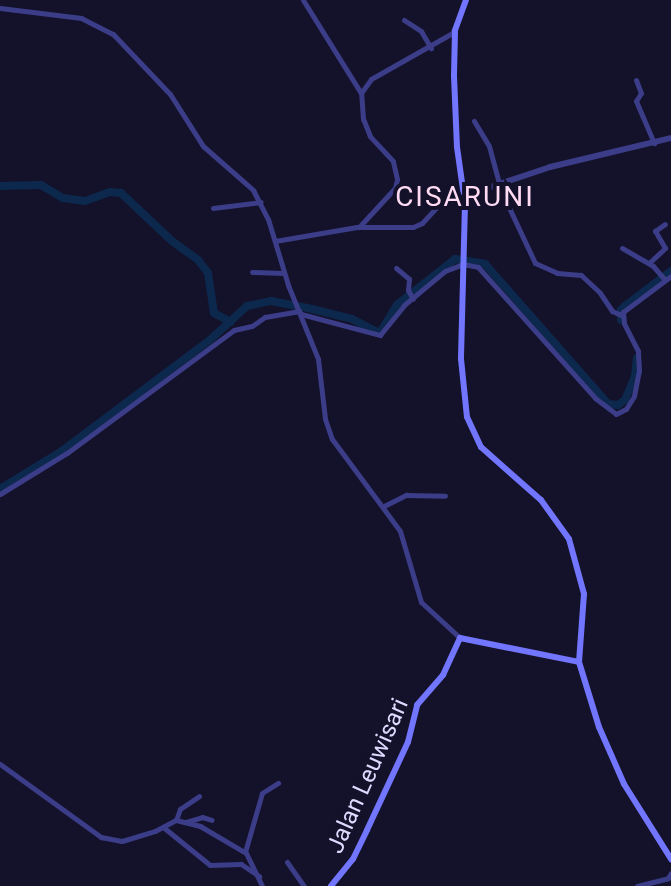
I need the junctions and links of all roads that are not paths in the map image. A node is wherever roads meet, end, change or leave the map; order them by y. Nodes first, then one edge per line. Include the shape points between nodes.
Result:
1 (4, 0) edge
2 (303, 0) edge
3 (466, 0) edge
4 (2, 8) edge
5 (404, 20) dead end
6 (455, 31) junction
7 (431, 48) junction
8 (636, 80) dead end
9 (361, 93) junction
10 (474, 121) dead end
11 (671, 138) edge
12 (654, 143) junction
13 (499, 184) junction
14 (464, 196) junction
15 (261, 202) junction
16 (213, 208) dead end
17 (665, 224) dead end
18 (359, 227) junction
19 (275, 241) junction
20 (622, 248) dead end
21 (463, 261) junction
22 (649, 263) junction
23 (396, 268) dead end
24 (252, 272) dead end
25 (284, 273) junction
26 (665, 277) edge
27 (410, 295) junction
28 (299, 310) junction
29 (620, 315) junction
30 (0, 494) edge
31 (445, 496) dead end
32 (384, 506) junction
33 (460, 638) junction
34 (579, 662) junction
35 (0, 764) edge
36 (278, 783) dead end
37 (199, 796) dead end
38 (176, 820) junction
39 (212, 820) dead end
40 (186, 822) junction
41 (163, 827) junction
42 (245, 852) junction
43 (671, 859) edge
44 (287, 862) dead end
45 (671, 873) edge
46 (259, 876) junction
47 (262, 886) edge
48 (304, 886) edge
49 (331, 886) edge
50 (637, 886) edge

1 - 4 street
2 - 9 street
3 - 6 main road
4 - 15 street via 81,18 113,34 170,94 203,146
5 - 7 street via 421,31
6 - 7 street
6 - 14 main road via 457,147
7 - 9 street via 371,79
8 - 12 street via 641,93 636,101
9 - 18 street via 367,128 393,161 397,179 395,188
10 - 13 street via 489,146
11 - 12 street
12 - 13 street
13 - 14 street
13 - 29 street via 535,263 584,277
14 - 18 street via 437,207 413,227
14 - 21 main road
15 - 16 street
15 - 19 street
17 - 22 street via 655,231 665,248
18 - 19 street
19 - 25 street
20 - 22 street
21 - 27 street
21 - 29 street via 482,270 581,384 616,414 634,396 639,371 638,351
21 - 34 main road via 461,359 467,417 481,447 533,491 569,539 584,594
22 - 26 street
23 - 27 street via 409,279
24 - 25 street
25 - 28 street
26 - 29 street
27 - 28 street via 380,335
28 - 30 street via 234,330 67,453
28 - 32 street via 318,359 327,427 340,453
31 - 32 street via 406,495
32 - 33 street via 405,544 421,602
33 - 34 main road
33 - 49 main road, Jalan Leuwisari via 443,675 417,705 408,742 367,830
34 - 43 main road via 602,737
35 - 41 street via 98,836 122,841
36 - 42 street via 262,793
37 - 38 street via 179,810
38 - 40 street
38 - 41 street
39 - 40 street
40 - 42 street
41 - 46 street via 210,865 241,864
42 - 46 street
44 - 48 street
45 - 50 street
46 - 47 street

